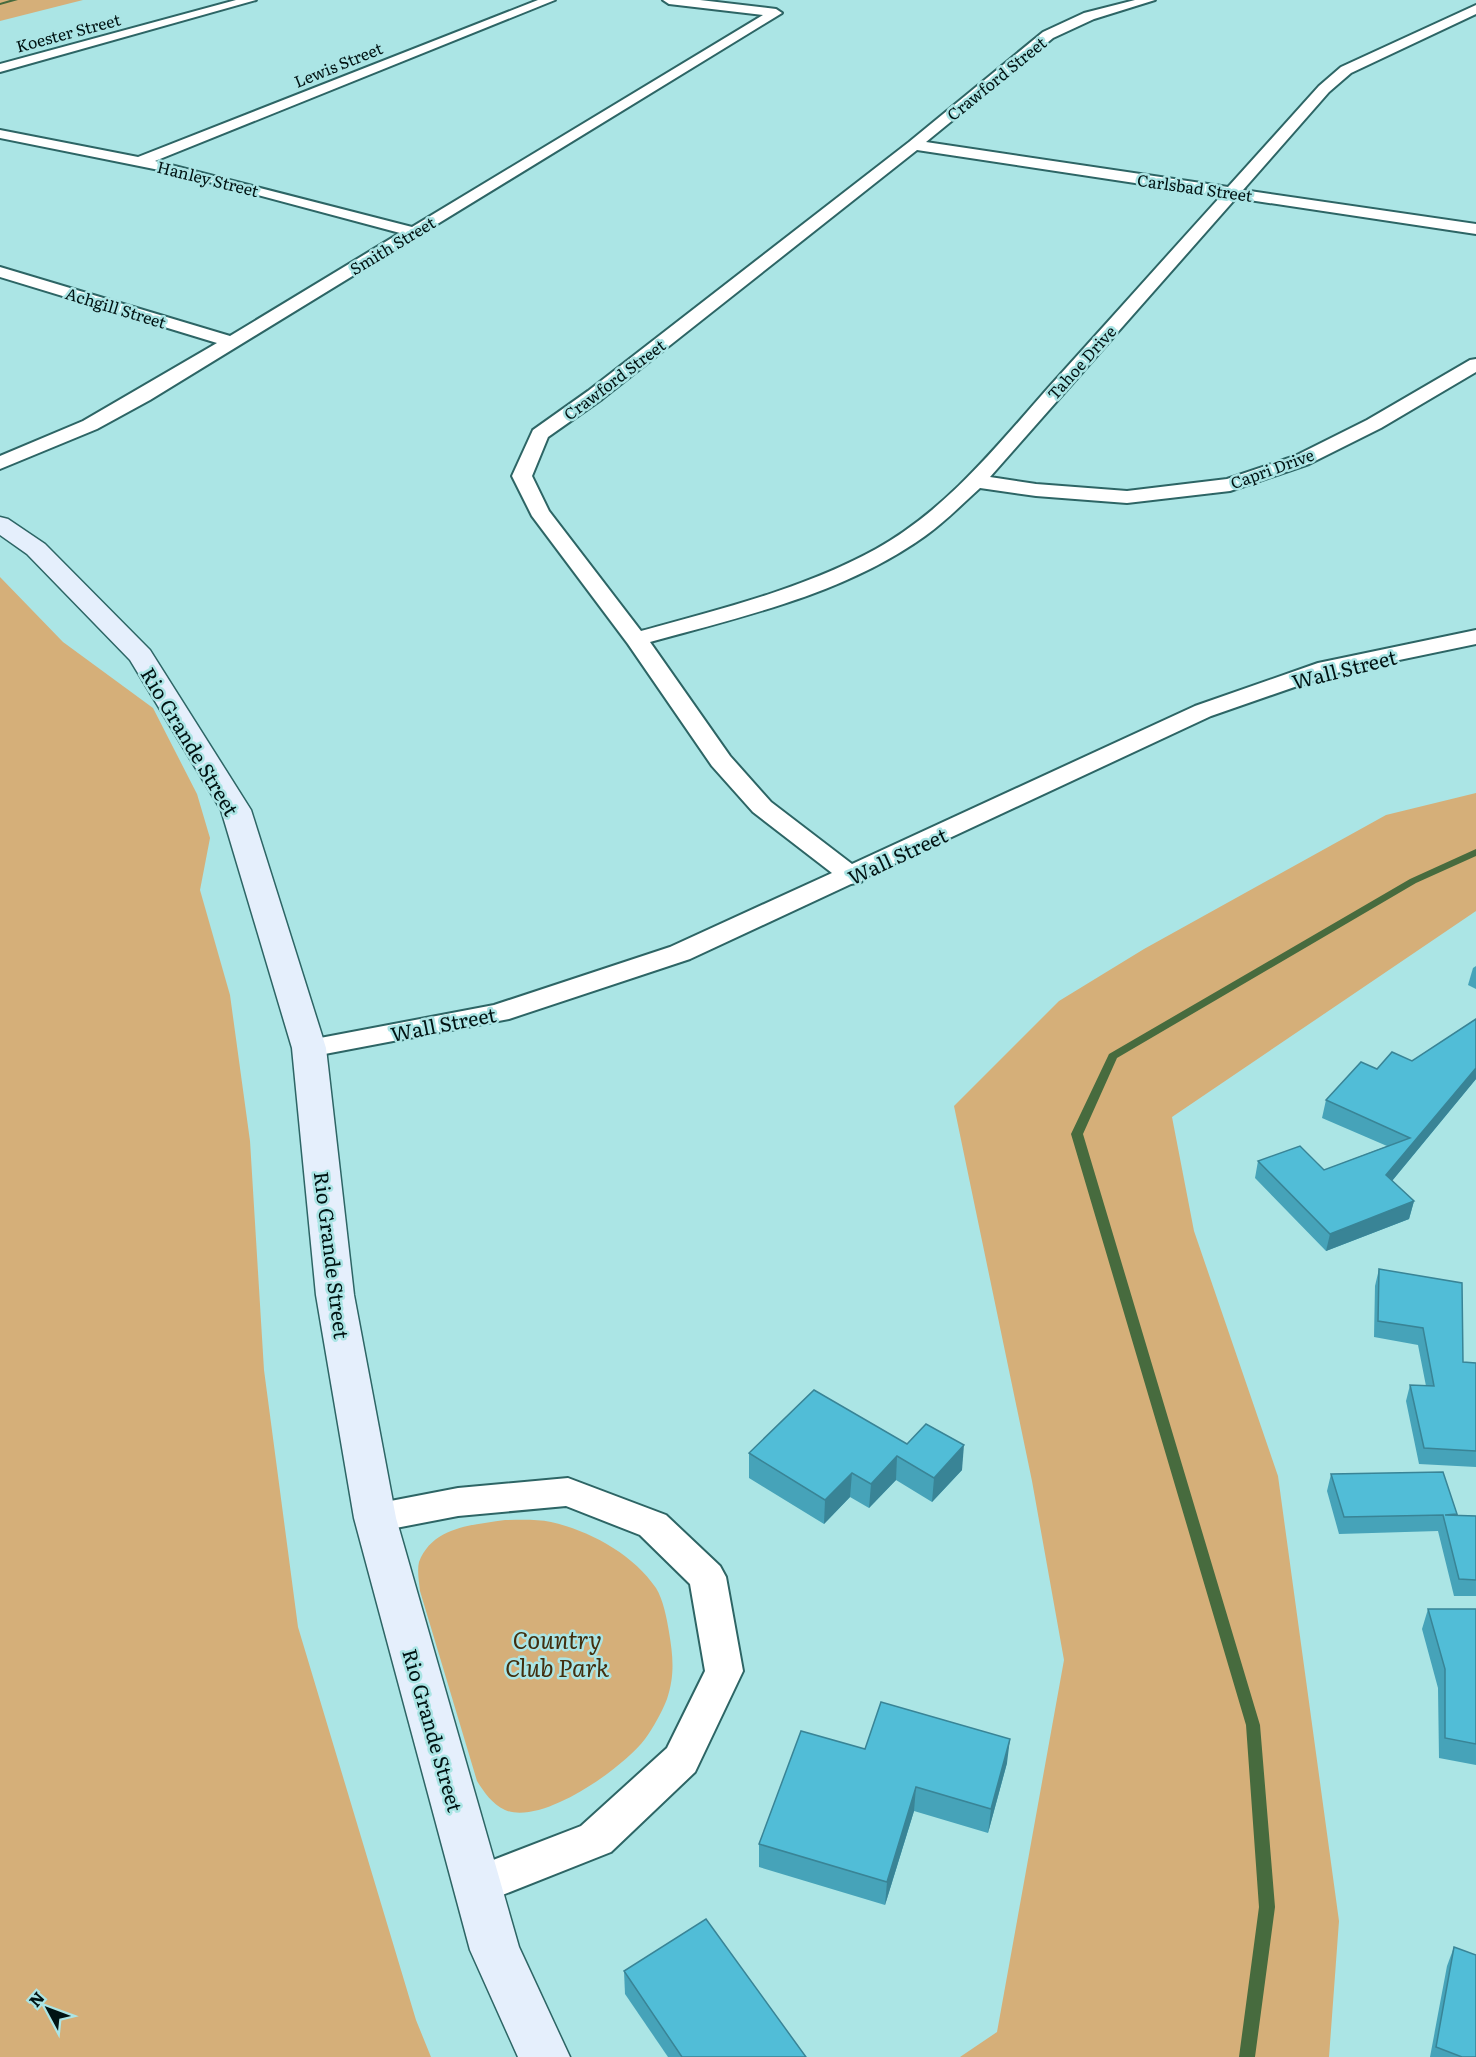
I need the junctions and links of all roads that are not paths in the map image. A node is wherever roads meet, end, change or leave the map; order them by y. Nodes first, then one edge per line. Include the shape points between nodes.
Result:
1 (250, 0) edge
2 (549, 0) edge
3 (669, 0) edge
4 (1149, 0) edge
5 (1476, 9) edge
6 (0, 68) edge
7 (0, 134) edge
8 (914, 145) junction
9 (141, 161) junction
10 (1231, 192) junction
11 (1476, 229) edge
12 (414, 232) junction
13 (0, 272) edge
14 (231, 342) junction
15 (1476, 364) edge
16 (0, 463) edge
17 (976, 481) junction
18 (0, 524) edge
19 (1476, 637) edge
20 (636, 639) junction
21 (852, 876) junction
22 (309, 1048) junction
23 (375, 1518) junction
24 (477, 1886) junction
25 (544, 2057) edge

1 - 6 street, Koester Street
2 - 9 street, Lewis Street
3 - 12 street, Smith Street via 776,13
4 - 8 street, Crawford Street via 1089,16 1048,35
5 - 10 street, Tahoe Drive via 1346,70
7 - 9 street, Hanley Street
8 - 10 street, Carlsbad Street
8 - 20 street, Crawford Street via 540,434 522,476 539,512
9 - 12 street, Hanley Street
10 - 11 street, Carlsbad Street
10 - 17 street, Tahoe Drive
12 - 14 street, Smith Street
13 - 14 street, Achgill Street
14 - 16 street, Smith Street via 90,425
15 - 17 street, Capri Drive via 1374,424 1302,460 1230,485 1127,497
17 - 20 street, Tahoe Drive via 917,532 852,570 772,601
18 - 22 street, Rio Grande Street via 36,549 141,656 236,810
19 - 21 street, Wall Street via 1326,668 1203,711
20 - 21 street, Crawford Street via 721,761 762,807
21 - 22 street, Wall Street via 680,954 499,1013
22 - 23 street, Rio Grande Street via 334,1295
23 - 24 street, Rio Grande Street
23 - 24 street via 458,1502 568,1492 653,1524 707,1577 724,1671 681,1760 596,1839
24 - 25 street, Rio Grande Street via 495,1950

